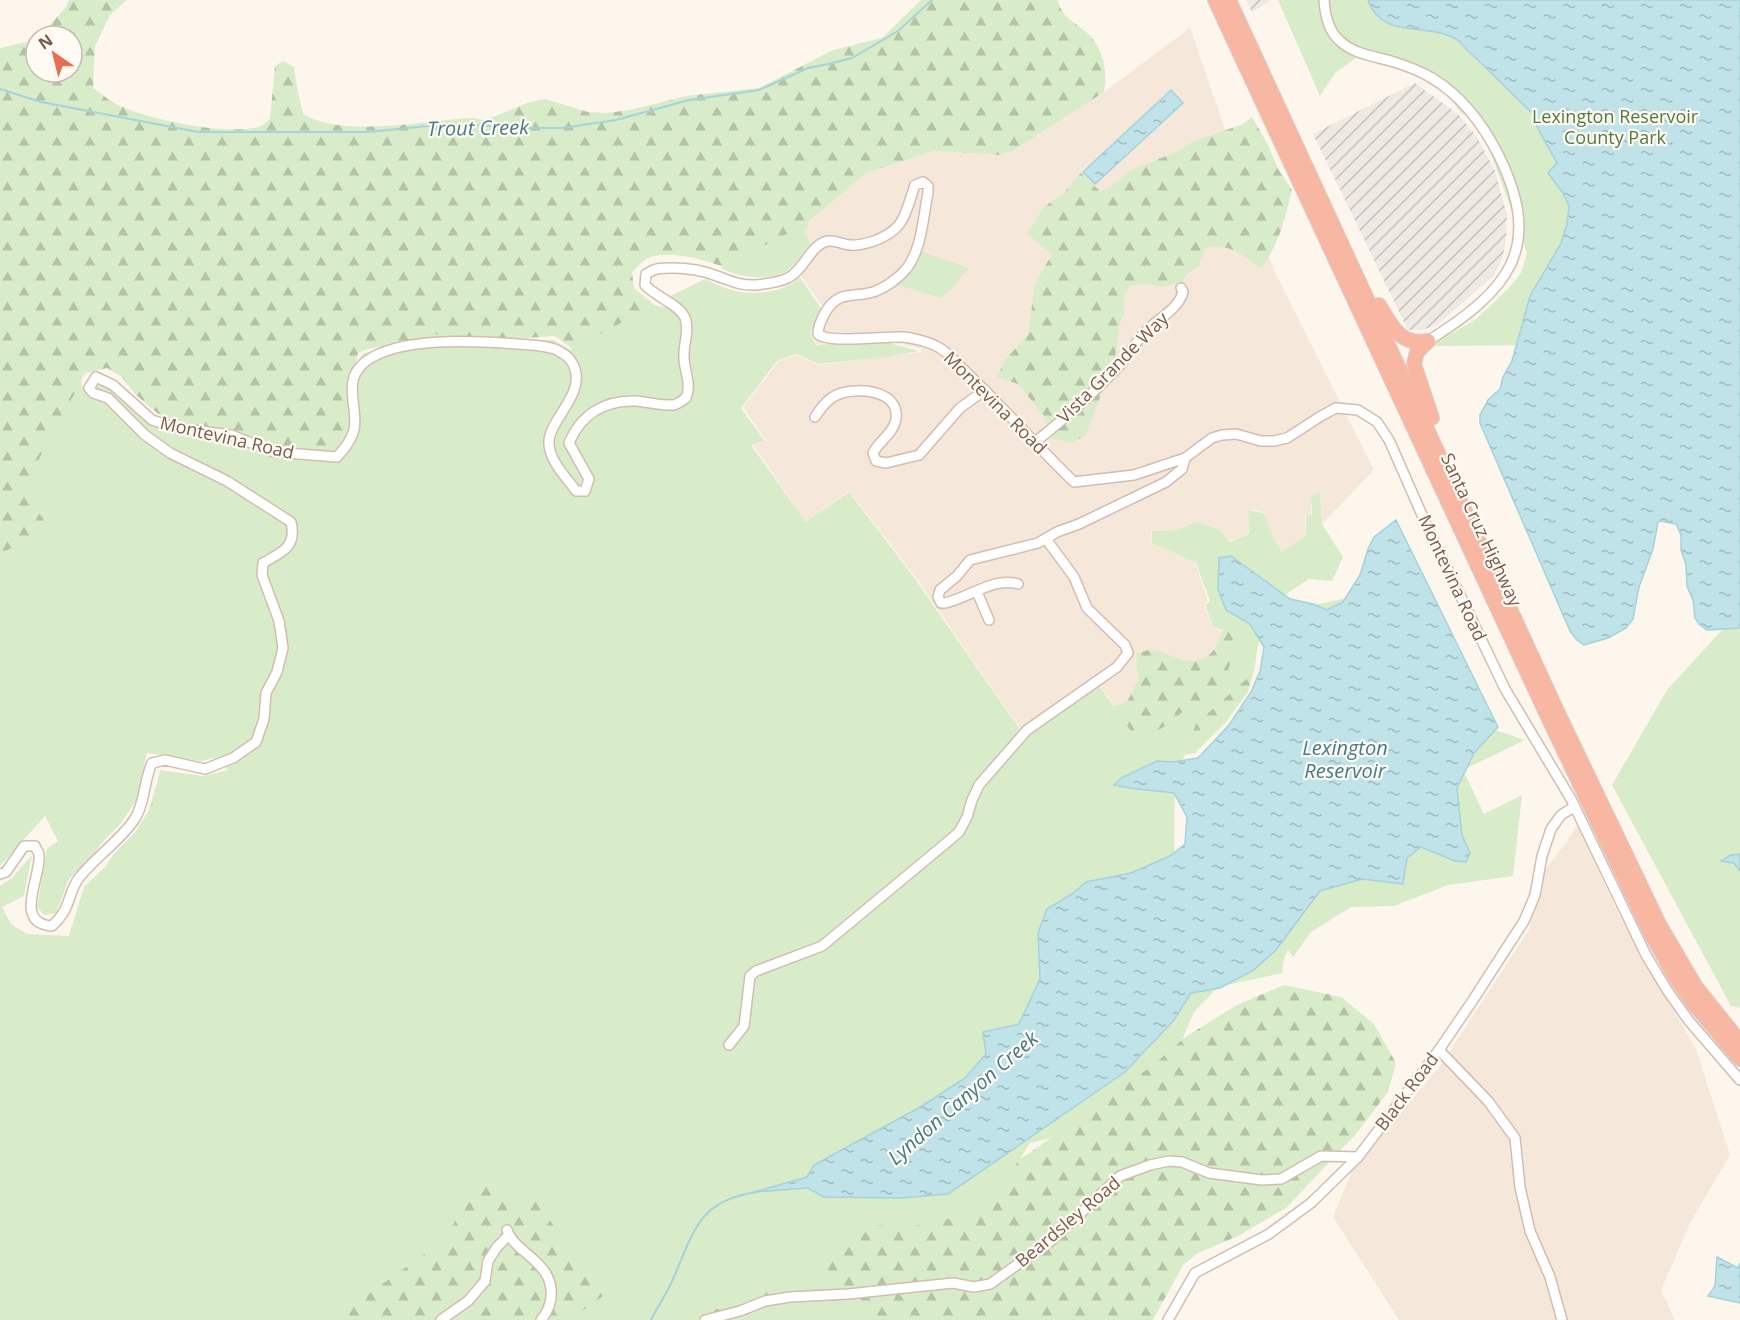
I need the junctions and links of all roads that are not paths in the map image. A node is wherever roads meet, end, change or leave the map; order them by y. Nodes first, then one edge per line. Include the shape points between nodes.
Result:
1 (1215, 0) edge
2 (1229, 0) edge
3 (1324, 0) edge
4 (1343, 244) junction
5 (1181, 288) dead end
6 (1428, 341) junction
7 (985, 390) junction
8 (815, 417) dead end
9 (1034, 443) junction
10 (1185, 458) junction
11 (1468, 517) junction
12 (1046, 539) junction
13 (1018, 584) dead end
14 (977, 592) junction
15 (989, 620) dead end
16 (1574, 807) junction
17 (0, 874) edge
18 (1696, 987) junction
19 (1740, 1031) edge
20 (1740, 1042) edge
21 (729, 1045) dead end
22 (1438, 1050) junction
23 (1740, 1059) edge
24 (1740, 1080) edge
25 (1358, 1156) junction
26 (441, 1320) edge
27 (541, 1320) edge
28 (705, 1320) edge
29 (1168, 1320) edge
30 (1562, 1320) edge

1 - 23 highway, Santa Cruz Highway via 1650,932 1694,1004
2 - 4 highway, Santa Cruz Highway
3 - 6 street via 1329,26 1345,46 1422,73 1466,105 1492,144 1513,192 1519,235 1507,272 1478,305
4 - 6 highway via 1400,335 1411,342
4 - 11 highway, Santa Cruz Highway
5 - 9 street, Vista Grande Way via 1182,298 1146,330 1121,364
6 - 11 highway via 1417,352 1414,368
7 - 8 street via 960,408 919,455 886,463 876,462 873,453 894,427 896,412 892,401 878,393 840,394
7 - 9 street, Montevina Road
7 - 17 street, Montevina Road via 946,352 931,344 905,337 834,340 818,334 831,302 875,291 909,265 917,248 928,193 923,182 915,185 904,218 889,234 851,245 826,241 788,278 735,285 683,268 655,267 646,274 645,285 685,318 684,358 690,390 686,398 674,405 613,403 596,408 587,416 569,443 589,479 585,491 576,491 553,459 548,443 576,386 571,359 555,349 491,342 419,343 364,362 352,381 354,429 337,457 274,452 231,435 169,426 152,420 113,385 96,377 88,388 108,398 145,435 291,522 294,534 290,545 263,563 262,575 279,621 283,648 266,693 264,719 256,742 233,758 205,769 165,760 152,763 135,818 78,879 66,910 52,926 34,919 30,900 39,854 35,846 24,846 6,872
9 - 10 street, Montevina Road via 1074,482 1134,475
10 - 12 street via 1182,469 1166,482
10 - 16 street, Montevina Road via 1222,435 1236,434 1261,441 1287,438 1336,408 1358,411 1377,422 1389,440 1505,689
11 - 18 highway, Santa Cruz Highway via 1655,916
12 - 14 street via 970,560 940,590 938,597 945,603
12 - 21 street via 1074,577 1088,608 1125,645 1128,654 1117,667 1027,730 979,785 968,817 945,844 822,946 750,976 744,1026
13 - 14 street via 994,584
14 - 15 street
16 - 22 street, Black Road via 1561,815 1551,829 1535,895 1524,921
16 - 24 street, Montevina Road via 1656,973 1689,1021
18 - 19 highway
18 - 20 highway, Santa Cruz Highway
22 - 25 street, Black Road
22 - 30 street via 1488,1101 1515,1138 1530,1231 1550,1277
25 - 28 street, Beardsley Road via 1321,1156 1281,1179 1262,1180 1209,1173 1182,1162 1150,1165 1120,1176 1052,1240 990,1284 974,1287 953,1283 790,1297
25 - 29 street, Black Road via 1311,1203 1269,1234 1195,1273
26 - 27 street via 468,1301 485,1281 488,1261 508,1232 524,1253 540,1265 552,1290 549,1310

